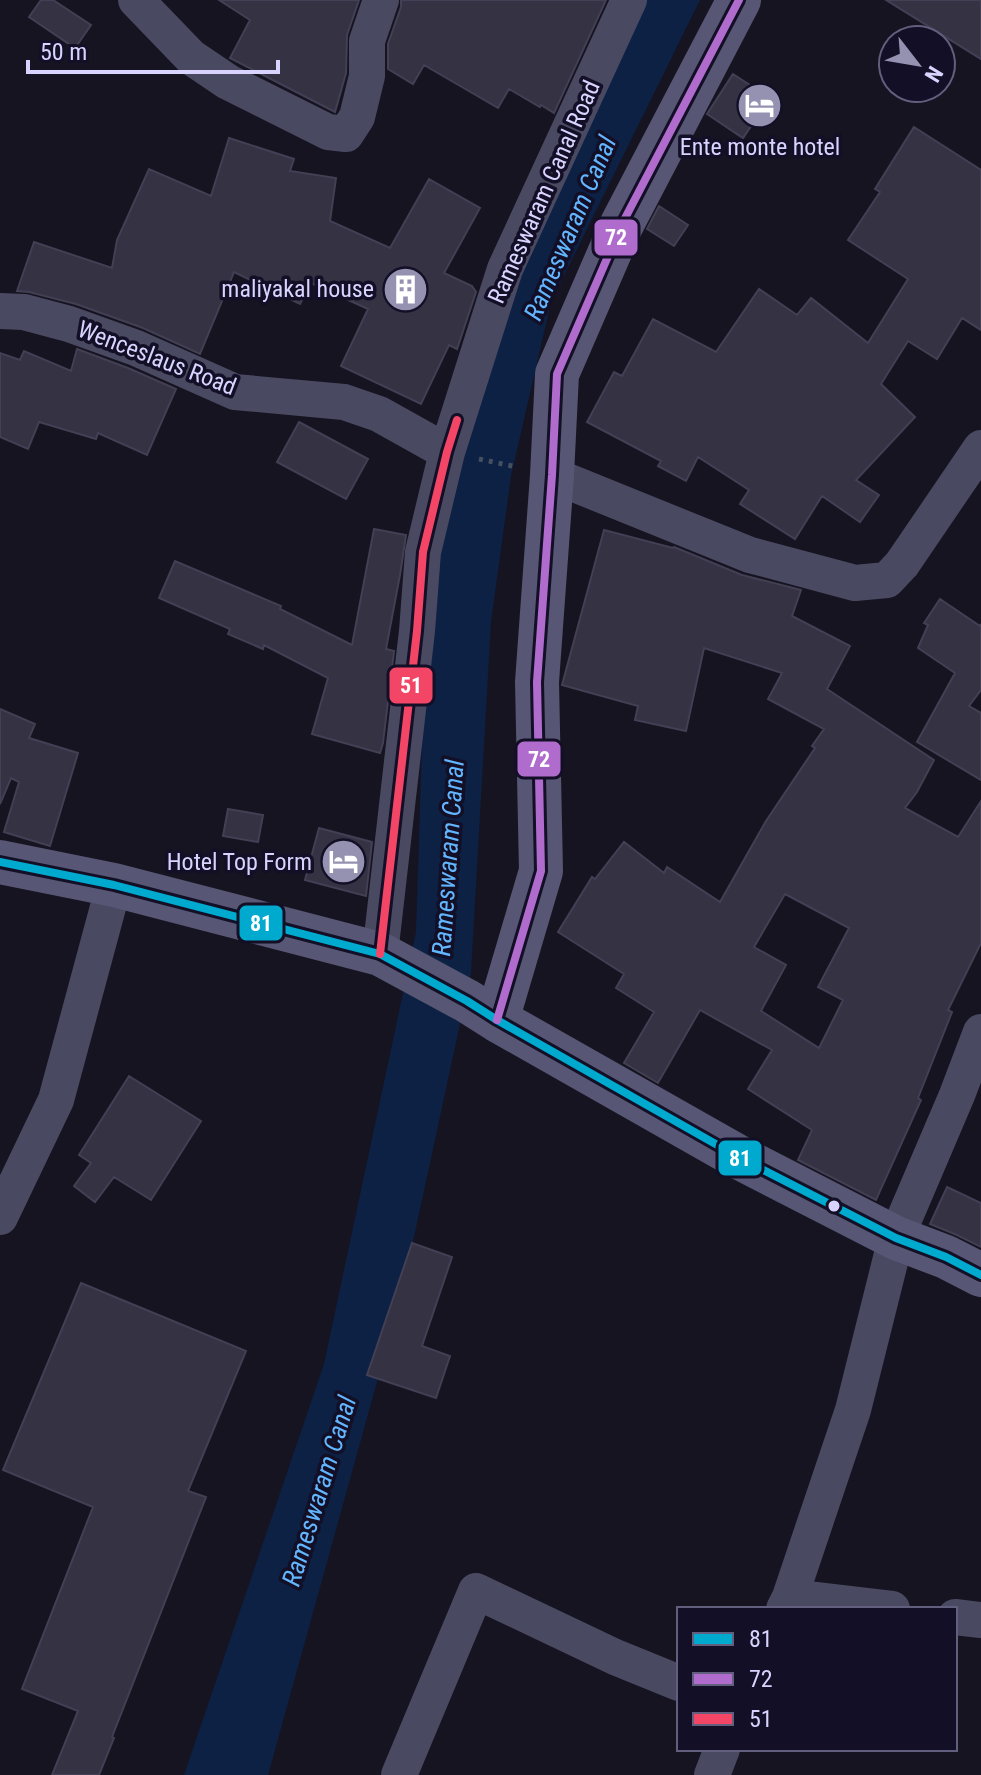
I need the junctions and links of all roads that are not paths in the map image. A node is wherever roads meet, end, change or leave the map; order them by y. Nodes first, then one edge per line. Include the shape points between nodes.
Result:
1 (136, 0) edge
2 (381, 0) edge
3 (629, 0) edge
4 (739, 0) edge
5 (0, 311) edge
6 (981, 448) edge
7 (447, 452) junction
8 (552, 475) junction
9 (0, 862) edge
10 (114, 885) junction
11 (385, 958) junction
12 (482, 1010) junction
13 (981, 1032) edge
14 (0, 1217) edge
15 (896, 1238) junction
16 (981, 1275) edge
17 (787, 1603) edge
18 (857, 1607) edge
19 (957, 1617) edge
20 (981, 1620) edge
21 (677, 1682) edge
22 (721, 1751) edge
23 (399, 1775) edge
24 (712, 1775) edge

1 - 2 street via 191,57 228,82 328,132 346,134 357,117 367,76 367,41
3 - 7 street, Rameswaram Canal Road via 505,269
4 - 8 street via 622,224 557,374
5 - 7 street, Wenceslaus Road via 69,324 235,392 344,402 379,414
6 - 8 street via 902,564 887,580 855,583 750,555
7 - 11 street, Rameswaram Canal Road via 423,552
8 - 12 street via 537,682 541,871
9 - 10 street
10 - 11 street
10 - 14 street via 56,1100
11 - 12 street
12 - 15 street via 742,1159
13 - 15 street
15 - 16 street
15 - 17 street via 853,1410
17 - 18 street
19 - 20 street
21 - 23 street via 476,1591
22 - 24 street

